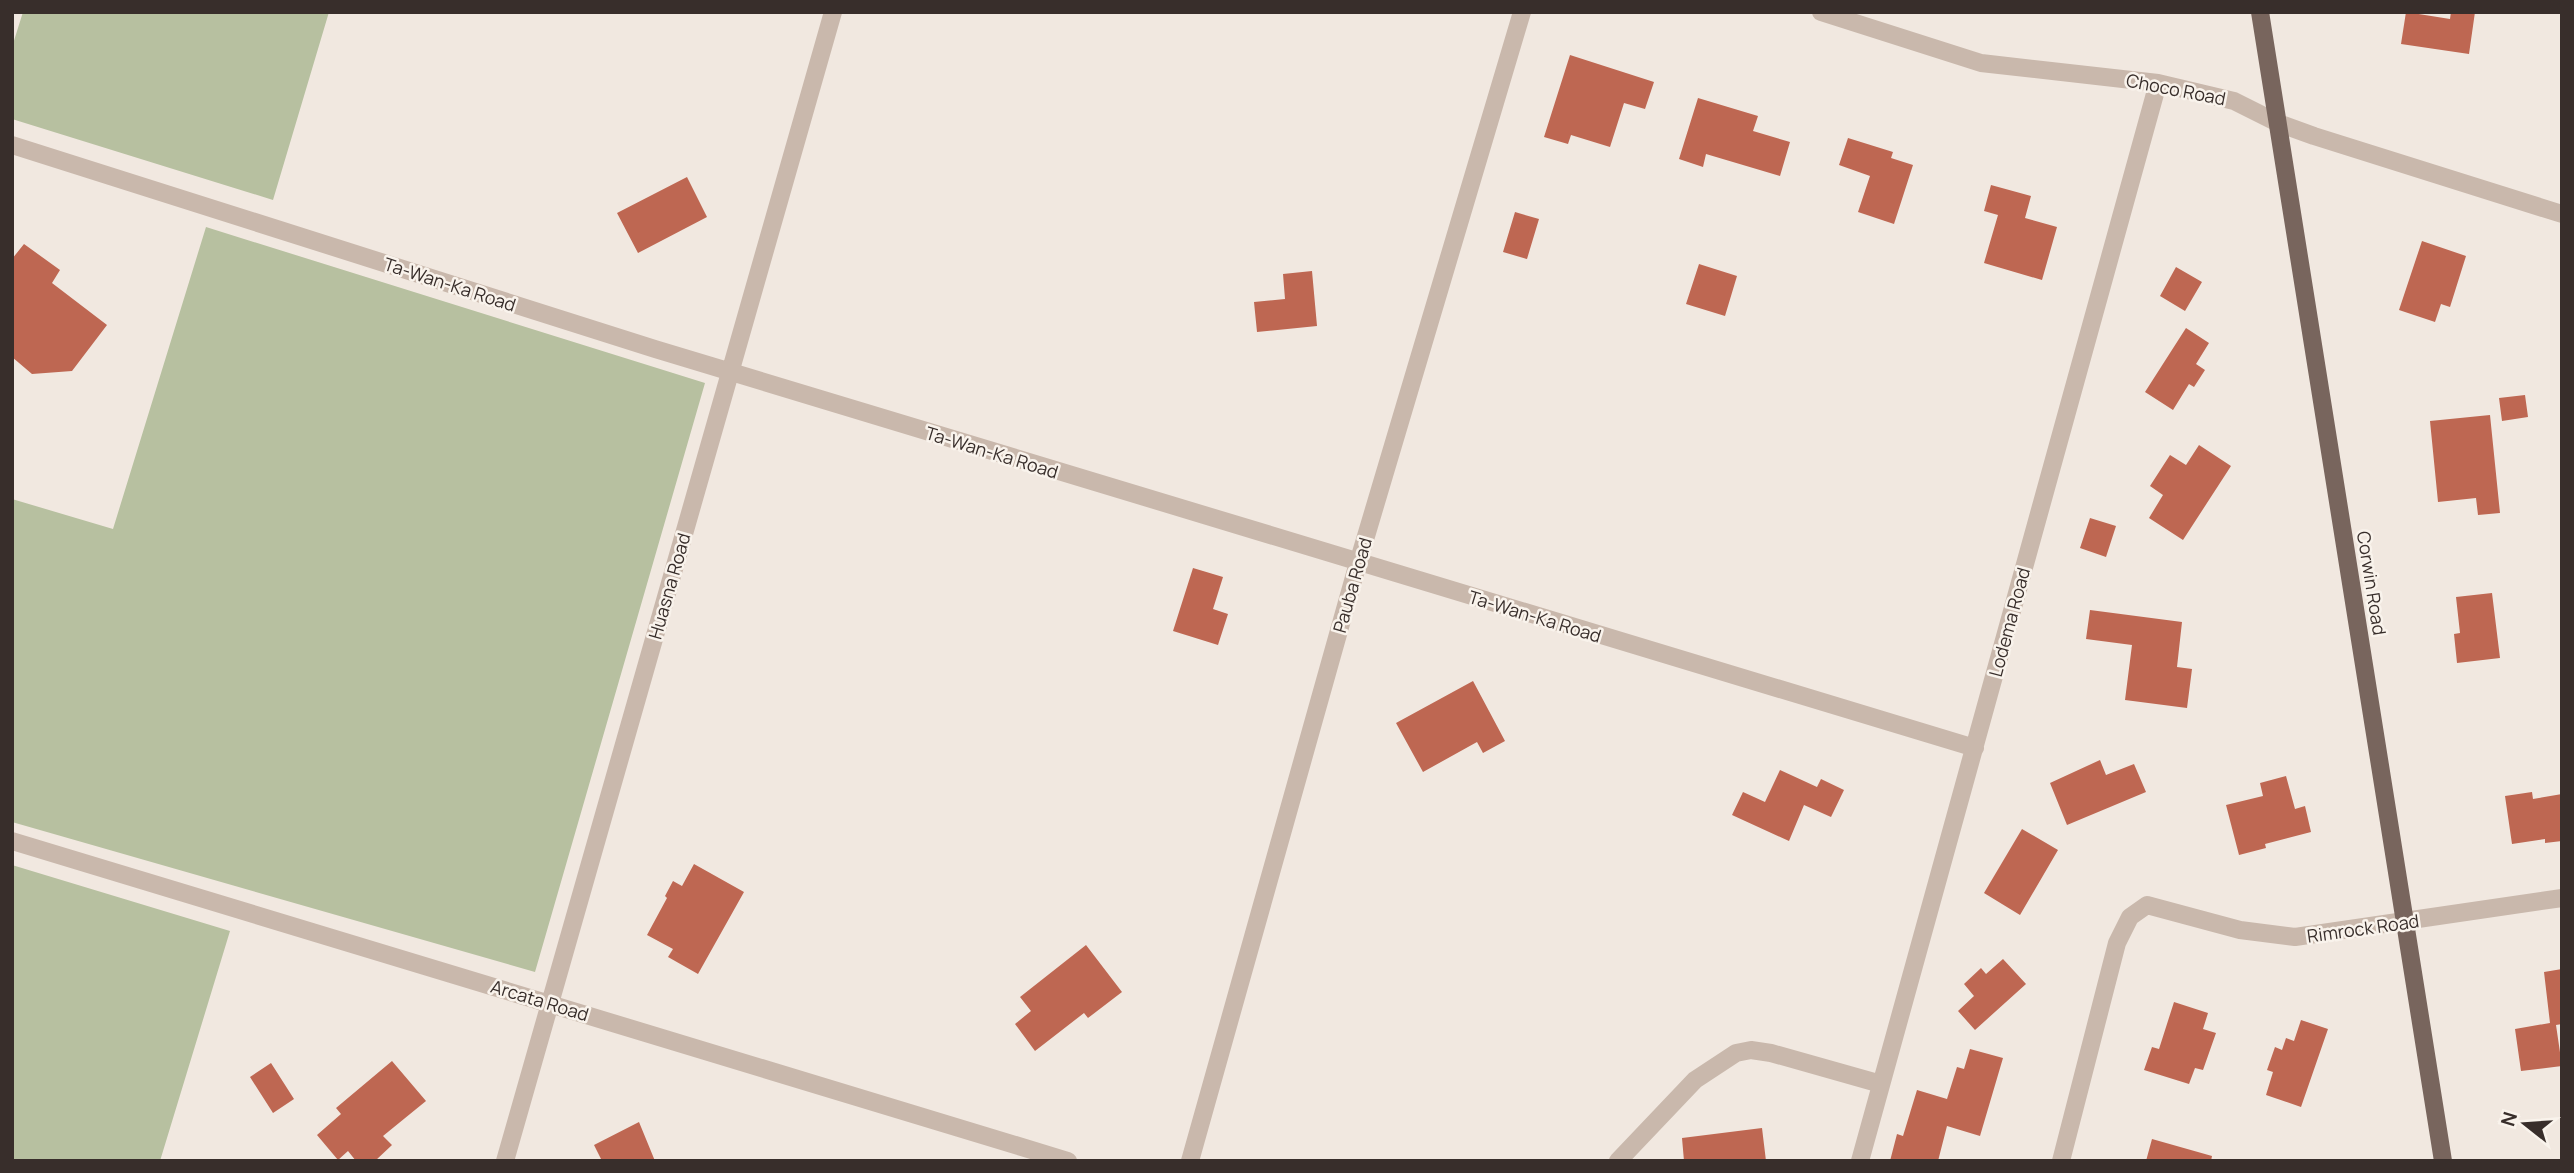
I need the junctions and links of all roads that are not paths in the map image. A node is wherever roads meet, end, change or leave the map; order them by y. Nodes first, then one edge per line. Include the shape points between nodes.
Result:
1 (833, 12) edge
2 (1522, 12) edge
3 (1821, 12) edge
4 (2260, 12) edge
5 (2158, 83) junction
6 (2278, 123) junction
7 (12, 145) edge
8 (2562, 214) edge
9 (730, 372) junction
10 (1359, 563) junction
11 (1975, 748) junction
12 (12, 841) edge
13 (2562, 898) edge
14 (2405, 922) junction
15 (551, 1003) junction
16 (1881, 1084) junction
17 (505, 1161) edge
18 (1068, 1161) edge
19 (1191, 1161) edge
20 (1618, 1161) edge
21 (1860, 1161) edge
22 (2061, 1161) edge
23 (2443, 1161) edge

1 - 9 street, Huasna Road
2 - 10 street, Pauba Road
3 - 5 street, Choco Road via 1981,63
4 - 6 main road, Corwin Road
5 - 6 street, Choco Road via 2234,101
5 - 11 street, Lodema Road
6 - 8 street, Choco Road
6 - 14 main road, Corwin Road
7 - 9 street, Ta-Wan-Ka Road
9 - 10 street, Ta-Wan-Ka Road
9 - 15 street, Huasna Road
10 - 11 street, Ta-Wan-Ka Road
10 - 19 street, Pauba Road
11 - 16 street, Lodema Road
12 - 15 street, Arcata Road
13 - 14 street, Rimrock Road
14 - 22 street, Rimrock Road via 2295,937 2240,930 2147,905 2130,917 2117,943
14 - 23 main road, Corwin Road
15 - 17 street, Huasna Road
15 - 18 street, Arcata Road
16 - 20 street via 1771,1053 1736,1053 1695,1080
16 - 21 street, Lodema Road

